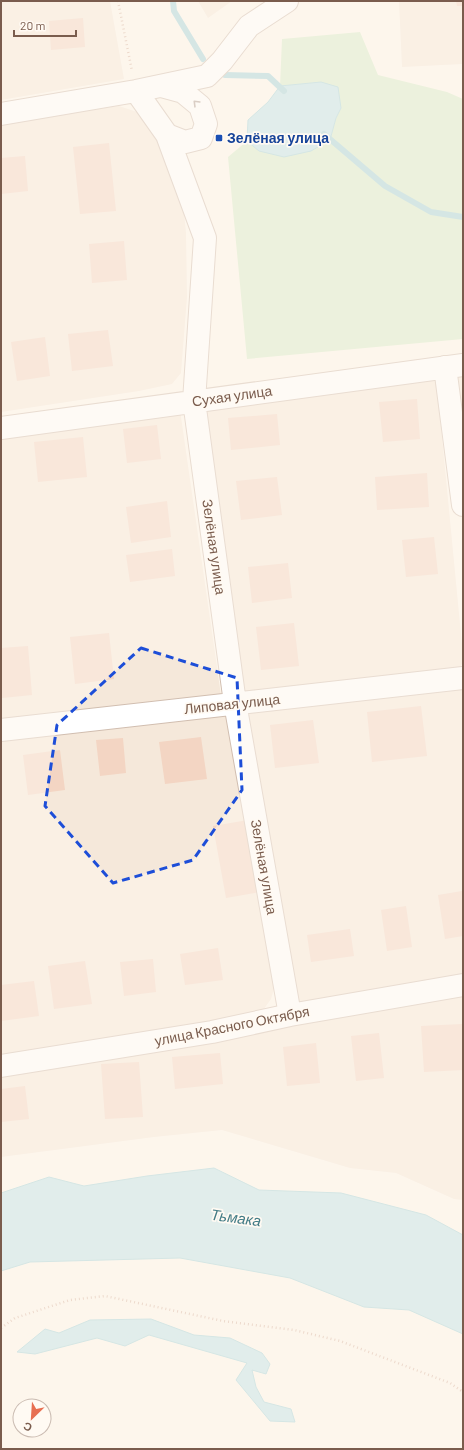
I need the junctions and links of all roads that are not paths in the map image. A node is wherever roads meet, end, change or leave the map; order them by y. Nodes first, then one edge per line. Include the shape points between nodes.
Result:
1 (287, 1) edge
2 (161, 86) junction
3 (136, 91) junction
4 (1, 114) edge
5 (167, 135) junction
6 (454, 366) edge
7 (194, 401) junction
8 (1, 428) edge
9 (463, 505) edge
10 (463, 678) edge
11 (235, 703) junction
12 (1, 730) edge
13 (463, 985) edge
14 (290, 1015) junction
15 (1, 1066) edge

1 - 2 street via 249,26 207,76
2 - 3 street
5 -> 2 street via 185,142 201,138 206,124 200,106 183,92
3 - 4 street
3 - 5 street, Зелёная улица
5 - 7 street, Зелёная улица via 205,238
6 - 7 street, Сухая улица
6 - 9 street
7 - 8 street, Сухая улица
7 - 11 street, Зелёная улица
10 - 11 street, Липовая улица
11 - 12 street, Липовая улица
11 - 14 street, Зелёная улица
13 - 14 street, улица Красного Октября
14 - 15 street, улица Красного Октября via 212,1032

